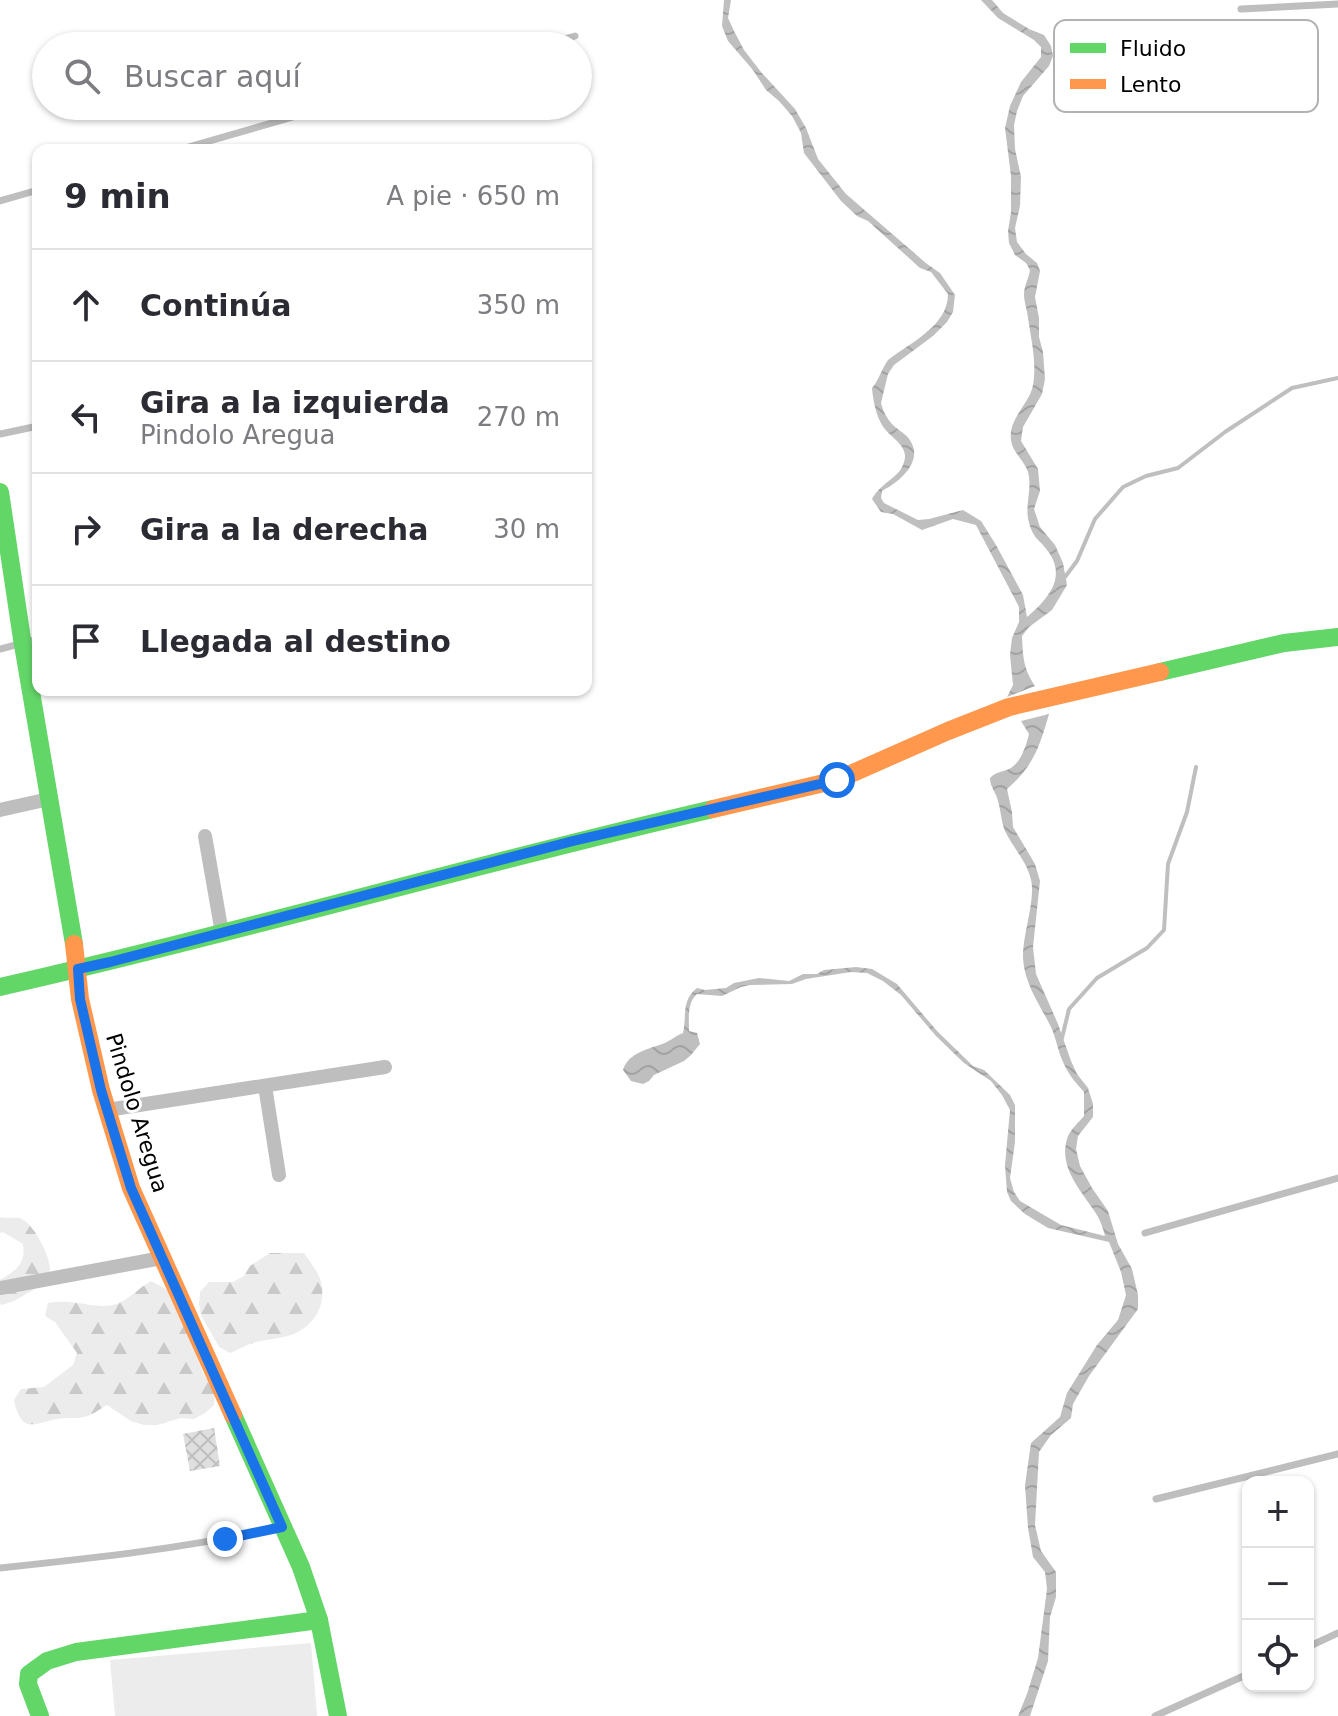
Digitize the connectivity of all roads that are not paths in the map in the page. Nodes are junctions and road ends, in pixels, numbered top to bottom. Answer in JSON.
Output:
{"nodes":[{"id":1,"x":1338,"y":4,"type":"edge"},
{"id":2,"x":1241,"y":9,"type":"dead end"},
{"id":3,"x":282,"y":120,"type":"edge"},
{"id":4,"x":199,"y":144,"type":"edge"},
{"id":5,"x":32,"y":192,"type":"edge"},
{"id":6,"x":0,"y":201,"type":"edge"},
{"id":7,"x":32,"y":427,"type":"edge"},
{"id":8,"x":0,"y":434,"type":"edge"},
{"id":9,"x":0,"y":492,"type":"edge"},
{"id":10,"x":1338,"y":637,"type":"edge"},
{"id":11,"x":30,"y":641,"type":"edge"},
{"id":12,"x":0,"y":649,"type":"edge"},
{"id":13,"x":37,"y":696,"type":"edge"},
{"id":14,"x":49,"y":799,"type":"junction"},
{"id":15,"x":0,"y":810,"type":"edge"},
{"id":16,"x":205,"y":836,"type":"dead end"},
{"id":17,"x":222,"y":933,"type":"junction"},
{"id":18,"x":78,"y":969,"type":"junction"},
{"id":19,"x":0,"y":987,"type":"edge"},
{"id":20,"x":385,"y":1067,"type":"dead end"},
{"id":21,"x":265,"y":1086,"type":"junction"},
{"id":22,"x":107,"y":1110,"type":"junction"},
{"id":23,"x":279,"y":1175,"type":"dead end"},
{"id":24,"x":1338,"y":1178,"type":"edge"},
{"id":25,"x":1145,"y":1233,"type":"dead end"},
{"id":26,"x":162,"y":1258,"type":"junction"},
{"id":27,"x":0,"y":1288,"type":"edge"},
{"id":28,"x":1338,"y":1454,"type":"edge"},
{"id":29,"x":1156,"y":1499,"type":"dead end"},
{"id":30,"x":282,"y":1527,"type":"junction"},
{"id":31,"x":0,"y":1568,"type":"edge"},
{"id":32,"x":319,"y":1620,"type":"junction"},
{"id":33,"x":1338,"y":1633,"type":"edge"},
{"id":34,"x":1314,"y":1644,"type":"edge"},
{"id":35,"x":1242,"y":1677,"type":"edge"},
{"id":36,"x":40,"y":1716,"type":"edge"},
{"id":37,"x":338,"y":1716,"type":"edge"},
{"id":38,"x":1155,"y":1716,"type":"edge"}],
"edges":[{"from":1,"to":2,"type":"lane"},
{"from":3,"to":4,"type":"lane"},
{"from":5,"to":6,"type":"lane"},
{"from":7,"to":8,"type":"lane"},
{"from":9,"to":11,"type":"street","name":"Pindolo Aregua"},
{"from":10,"to":17,"type":"street"},
{"from":11,"to":12,"type":"lane"},
{"from":13,"to":14,"type":"street","name":"Pindolo Aregua"},
{"from":14,"to":15,"type":"street"},
{"from":14,"to":18,"type":"street","name":"Pindolo Aregua"},
{"from":16,"to":17,"type":"street"},
{"from":17,"to":18,"type":"street"},
{"from":18,"to":19,"type":"street"},
{"from":18,"to":22,"type":"street","name":"Pindolo Aregua"},
{"from":20,"to":21,"type":"street"},
{"from":21,"to":22,"type":"street"},
{"from":21,"to":23,"type":"street"},
{"from":22,"to":26,"type":"street","name":"Pindolo Aregua"},
{"from":24,"to":25,"type":"lane"},
{"from":26,"to":27,"type":"street"},
{"from":26,"to":30,"type":"street","name":"Pindolo Aregua"},
{"from":28,"to":29,"type":"lane"},
{"from":30,"to":31,"type":"lane"},
{"from":30,"to":32,"type":"street","name":"Pindolo Aregua"},
{"from":32,"to":36,"type":"street"},
{"from":32,"to":37,"type":"street","name":"Pindolo Aregua"},
{"from":33,"to":34,"type":"lane"},
{"from":35,"to":38,"type":"lane"}]}
